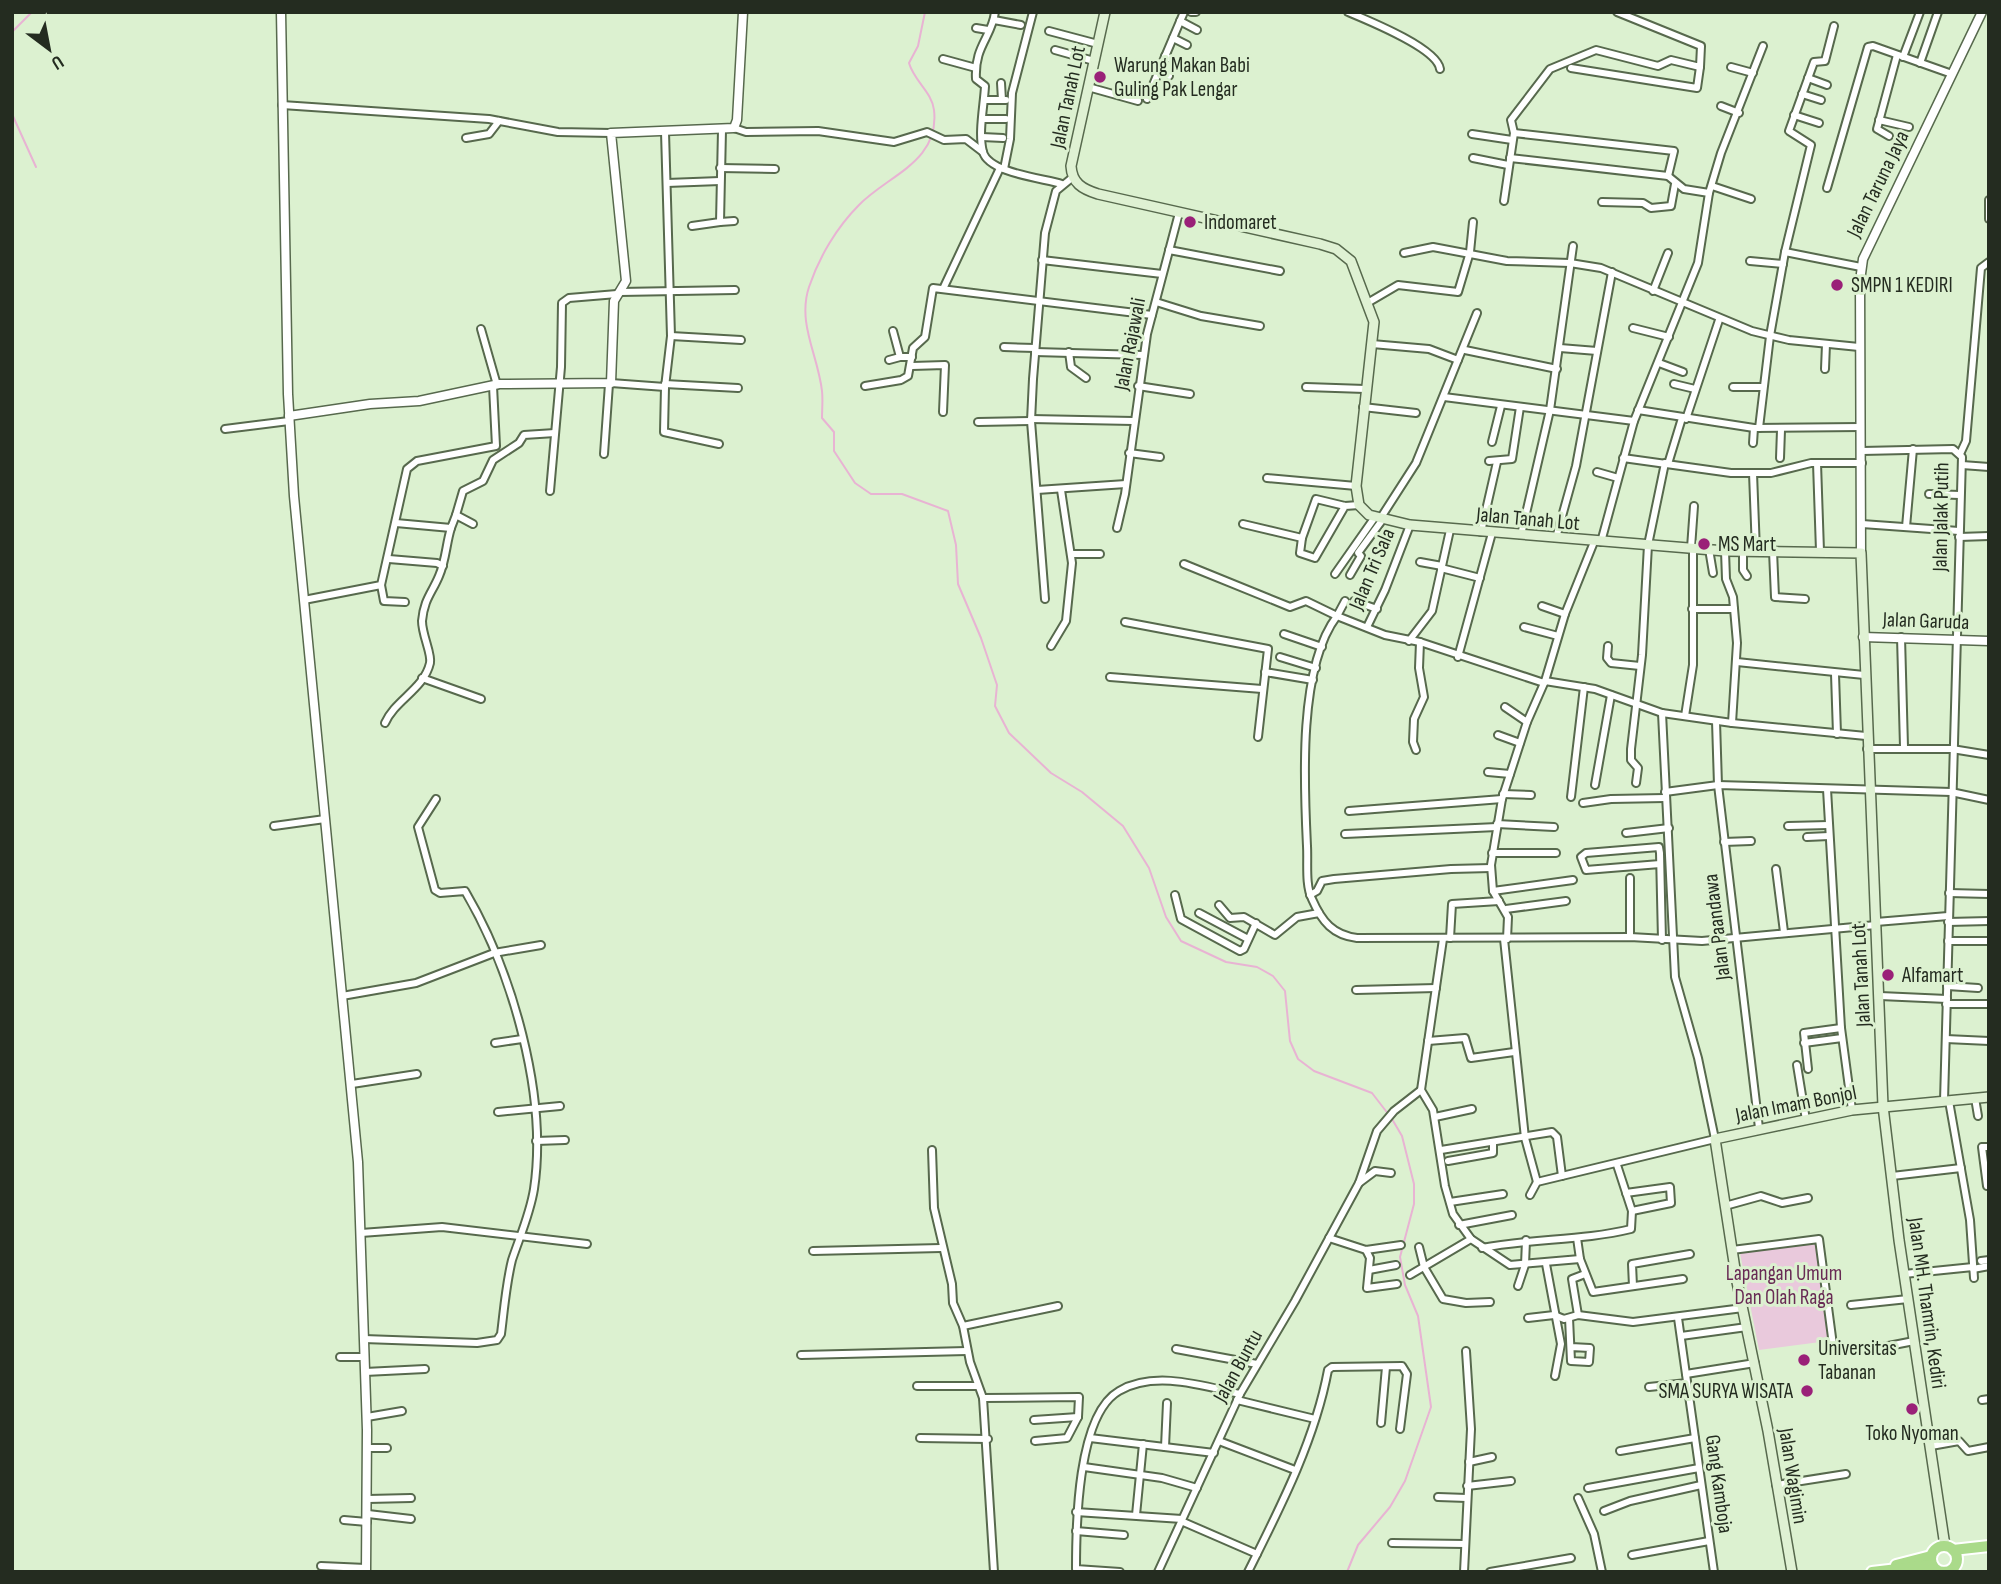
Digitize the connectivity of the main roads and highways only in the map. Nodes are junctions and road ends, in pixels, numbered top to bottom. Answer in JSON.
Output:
{"nodes":[{"id":1,"x":1105,"y":12,"type":"edge"},
{"id":2,"x":1989,"y":1097,"type":"edge"},
{"id":3,"x":1883,"y":1106,"type":"junction"},
{"id":4,"x":1715,"y":1139,"type":"joint"},
{"id":5,"x":1989,"y":1546,"type":"edge"},
{"id":6,"x":1989,"y":1552,"type":"edge"},
{"id":7,"x":1931,"y":1560,"type":"junction"},
{"id":8,"x":1950,"y":1562,"type":"edge"},
{"id":9,"x":1875,"y":1571,"type":"edge"},
{"id":10,"x":1791,"y":1572,"type":"edge"}],
"edges":[{"from":1,"to":3,"type":"main road","name":"Jalan Tanah Lot"},
{"from":2,"to":3,"type":"main road","name":"Jalan Imam Bonjol"},
{"from":3,"to":4,"type":"main road","name":"Jalan Imam Bonjol"},
{"from":3,"to":8,"type":"main road","name":"Jalan MH. Thamrin, Kediri"},
{"from":4,"to":10,"type":"main road","name":"Jalan Wagimin"},
{"from":5,"to":8,"type":"highway"},
{"from":6,"to":8,"type":"highway"},
{"from":7,"to":8,"type":"highway"},
{"from":7,"to":8,"type":"highway"},
{"from":7,"to":9,"type":"highway"}]}
